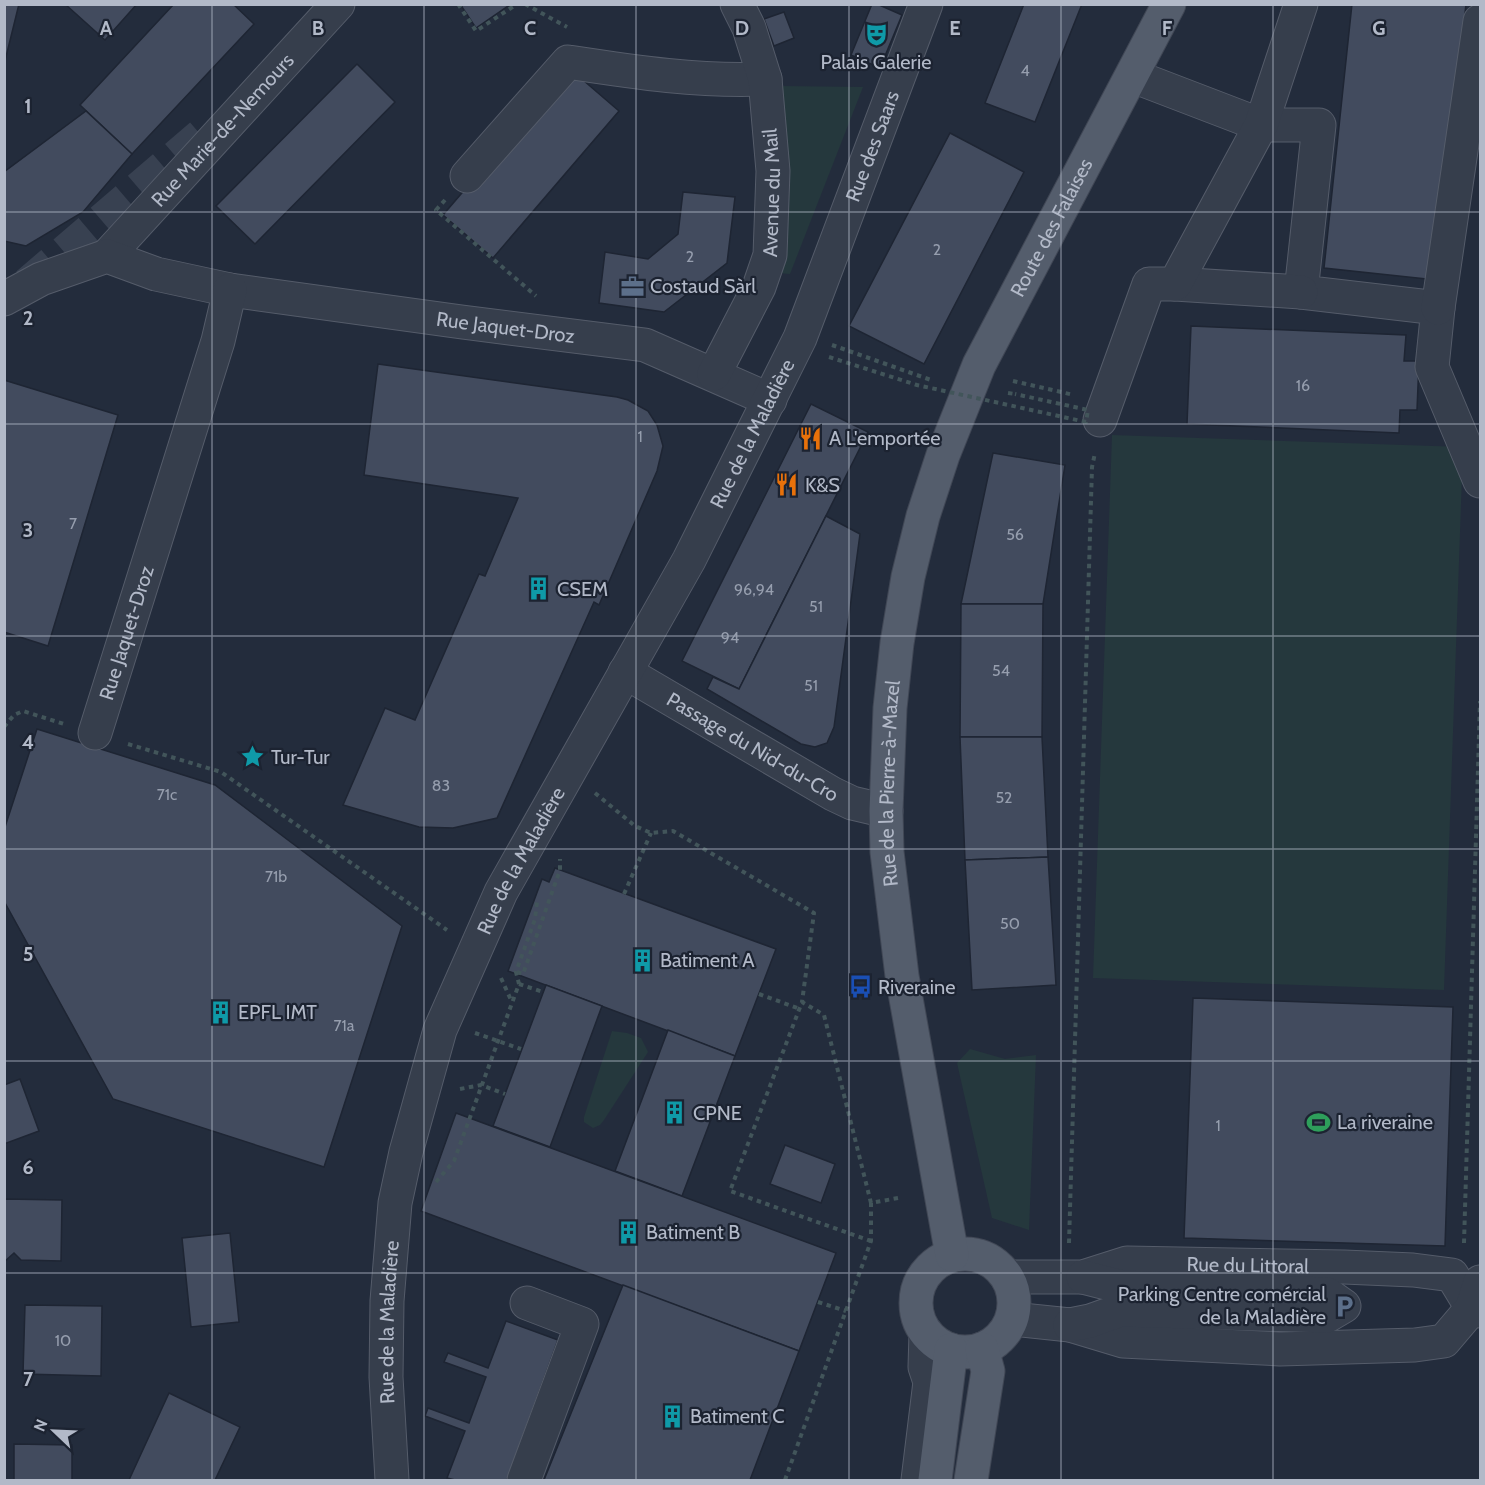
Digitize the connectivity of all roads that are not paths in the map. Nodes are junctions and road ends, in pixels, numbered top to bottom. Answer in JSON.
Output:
{"nodes":[{"id":1,"x":338,"y":4,"type":"edge"},
{"id":2,"x":737,"y":4,"type":"edge"},
{"id":3,"x":926,"y":4,"type":"edge"},
{"id":4,"x":1169,"y":4,"type":"edge"},
{"id":5,"x":1301,"y":4,"type":"edge"},
{"id":6,"x":1480,"y":21,"type":"edge"},
{"id":7,"x":1133,"y":76,"type":"junction"},
{"id":8,"x":765,"y":79,"type":"junction"},
{"id":9,"x":1261,"y":125,"type":"junction"},
{"id":10,"x":467,"y":176,"type":"road end"},
{"id":11,"x":107,"y":256,"type":"junction"},
{"id":12,"x":1174,"y":284,"type":"junction"},
{"id":13,"x":230,"y":290,"type":"junction"},
{"id":14,"x":819,"y":291,"type":"joint"},
{"id":15,"x":1301,"y":292,"type":"junction"},
{"id":16,"x":4,"y":299,"type":"edge"},
{"id":17,"x":1438,"y":309,"type":"junction"},
{"id":18,"x":714,"y":374,"type":"junction"},
{"id":19,"x":770,"y":400,"type":"junction"},
{"id":20,"x":1103,"y":411,"type":"road end"},
{"id":21,"x":943,"y":455,"type":"joint"},
{"id":22,"x":1480,"y":481,"type":"edge"},
{"id":23,"x":625,"y":672,"type":"junction"},
{"id":24,"x":95,"y":733,"type":"road end"},
{"id":25,"x":886,"y":811,"type":"junction"},
{"id":26,"x":952,"y":1255,"type":"junction"},
{"id":27,"x":1007,"y":1277,"type":"junction"},
{"id":28,"x":1083,"y":1277,"type":"junction"},
{"id":29,"x":1478,"y":1301,"type":"edge"},
{"id":30,"x":527,"y":1303,"type":"dead end"},
{"id":31,"x":1012,"y":1319,"type":"junction"},
{"id":32,"x":1070,"y":1325,"type":"junction"},
{"id":33,"x":953,"y":1344,"type":"junction"},
{"id":34,"x":923,"y":1442,"type":"junction"},
{"id":35,"x":392,"y":1480,"type":"edge"},
{"id":36,"x":524,"y":1480,"type":"edge"},
{"id":37,"x":918,"y":1480,"type":"edge"},
{"id":38,"x":926,"y":1480,"type":"edge"},
{"id":39,"x":935,"y":1480,"type":"edge"},
{"id":40,"x":971,"y":1480,"type":"edge"}],
"edges":[{"from":1,"to":11,"type":"street","name":"Rue Marie-de-Nemours"},
{"from":2,"to":8,"type":"street","name":"Avenue du Mail"},
{"from":3,"to":14,"type":"street","name":"Rue des Saars"},
{"from":4,"to":7,"type":"main road","name":"Route des Falaises"},
{"from":5,"to":9,"type":"street"},
{"from":6,"to":17,"type":"street"},
{"from":7,"to":9,"type":"street"},
{"from":7,"to":21,"type":"main road","name":"Route des Falaises"},
{"from":8,"to":10,"type":"street"},
{"from":8,"to":18,"type":"street","name":"Avenue du Mail"},
{"from":9,"to":12,"type":"street"},
{"from":9,"to":15,"type":"street"},
{"from":11,"to":13,"type":"street","name":"Rue Jaquet-Droz"},
{"from":11,"to":16,"type":"street"},
{"from":12,"to":15,"type":"street"},
{"from":12,"to":20,"type":"street"},
{"from":13,"to":18,"type":"street","name":"Rue Jaquet-Droz"},
{"from":13,"to":24,"type":"street","name":"Rue Jaquet-Droz"},
{"from":14,"to":19,"type":"street","name":"Rue de la Maladière"},
{"from":15,"to":17,"type":"street"},
{"from":17,"to":22,"type":"street"},
{"from":18,"to":19,"type":"street","name":"Rue Jaquet-Droz"},
{"from":19,"to":23,"type":"street","name":"Rue de la Maladière"},
{"from":21,"to":25,"type":"main road","name":"Rue de la Pierre-à-Mazel"},
{"from":23,"to":25,"type":"street","name":"Passage du Nid-du-Cro"},
{"from":23,"to":35,"type":"street","name":"Rue de la Maladière"},
{"from":25,"to":26,"type":"main road","name":"Rue de la Pierre-à-Mazel"},
{"from":26,"to":27,"type":"main road"},
{"from":26,"to":33,"type":"main road"},
{"from":27,"to":28,"type":"street","name":"Rue du Littoral"},
{"from":27,"to":31,"type":"main road"},
{"from":28,"to":29,"type":"street","name":"Rue du Littoral"},
{"from":28,"to":32,"type":"street"},
{"from":29,"to":32,"type":"street","name":"Rue du Littoral"},
{"from":30,"to":36,"type":"street"},
{"from":31,"to":32,"type":"street","name":"Rue du Littoral"},
{"from":31,"to":33,"type":"main road"},
{"from":33,"to":34,"type":"street"},
{"from":33,"to":39,"type":"main road"},
{"from":33,"to":40,"type":"main road"},
{"from":34,"to":37,"type":"street"},
{"from":34,"to":38,"type":"street"}]}
